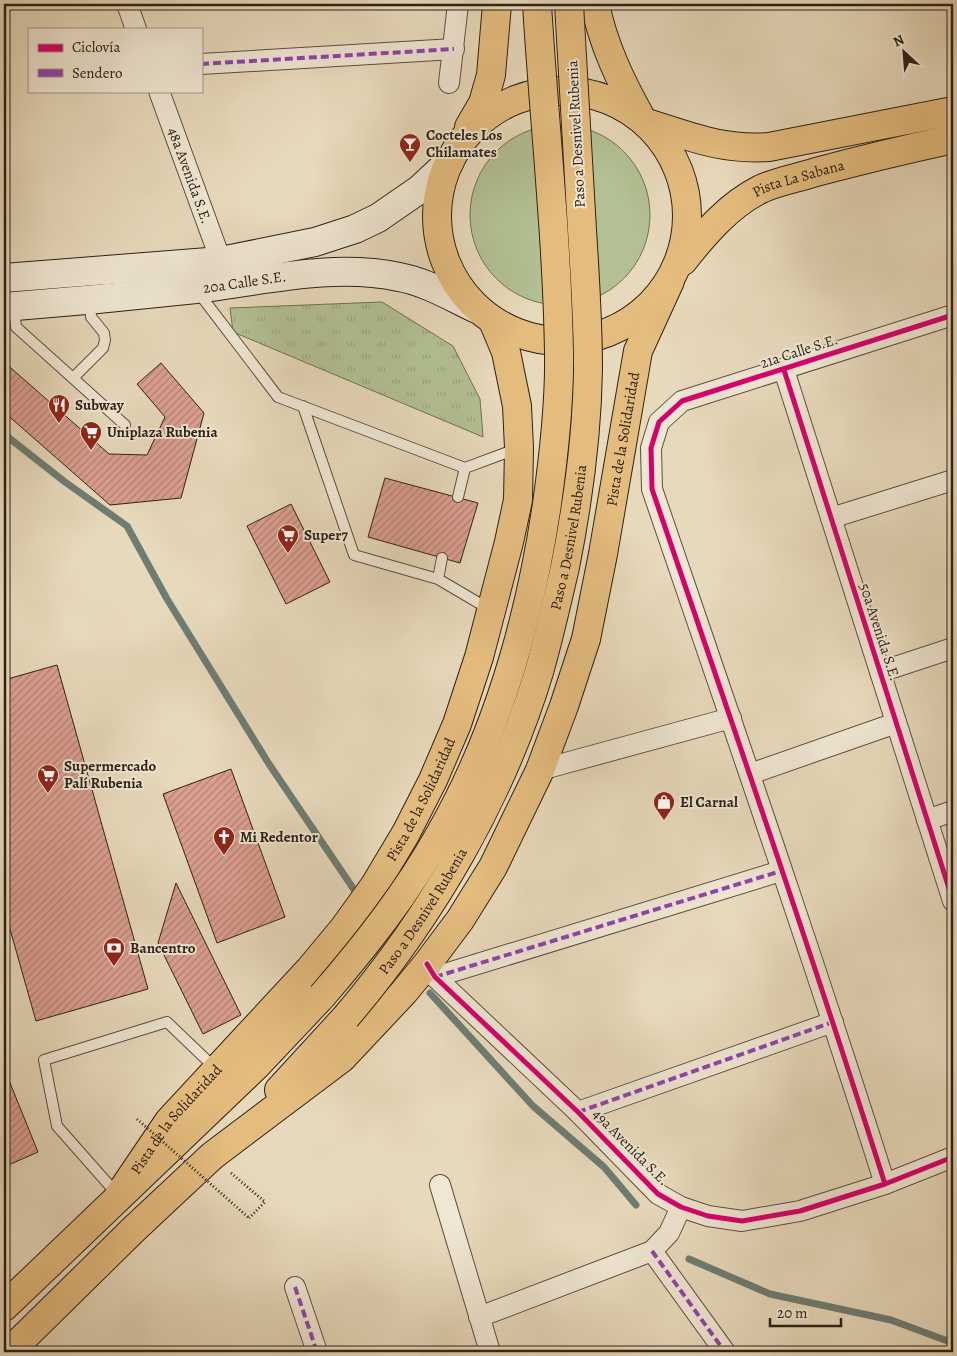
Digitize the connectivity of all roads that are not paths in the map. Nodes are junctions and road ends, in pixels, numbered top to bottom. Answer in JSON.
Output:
{"nodes":[{"id":1,"x":127,"y":4,"type":"edge"},
{"id":2,"x":458,"y":4,"type":"edge"},
{"id":3,"x":497,"y":4,"type":"edge"},
{"id":4,"x":537,"y":4,"type":"edge"},
{"id":5,"x":569,"y":4,"type":"edge"},
{"id":6,"x":594,"y":4,"type":"edge"},
{"id":7,"x":136,"y":28,"type":"edge"},
{"id":8,"x":454,"y":49,"type":"junction"},
{"id":9,"x":202,"y":64,"type":"edge"},
{"id":10,"x":449,"y":84,"type":"dead end"},
{"id":11,"x":159,"y":92,"type":"edge"},
{"id":12,"x":953,"y":111,"type":"edge"},
{"id":13,"x":644,"y":120,"type":"junction"},
{"id":14,"x":953,"y":139,"type":"edge"},
{"id":15,"x":451,"y":158,"type":"junction"},
{"id":16,"x":220,"y":261,"type":"junction"},
{"id":17,"x":672,"y":276,"type":"junction"},
{"id":18,"x":4,"y":278,"type":"edge"},
{"id":19,"x":196,"y":289,"type":"junction"},
{"id":20,"x":90,"y":299,"type":"junction"},
{"id":21,"x":9,"y":306,"type":"edge"},
{"id":22,"x":953,"y":315,"type":"edge"},
{"id":23,"x":486,"y":316,"type":"junction"},
{"id":24,"x":784,"y":370,"type":"junction"},
{"id":25,"x":73,"y":378,"type":"junction"},
{"id":26,"x":303,"y":406,"type":"junction"},
{"id":27,"x":125,"y":425,"type":"dead end"},
{"id":28,"x":519,"y":448,"type":"junction"},
{"id":29,"x":465,"y":468,"type":"junction"},
{"id":30,"x":953,"y":480,"type":"edge"},
{"id":31,"x":458,"y":497,"type":"dead end"},
{"id":32,"x":831,"y":518,"type":"junction"},
{"id":33,"x":442,"y":558,"type":"dead end"},
{"id":34,"x":438,"y":578,"type":"junction"},
{"id":35,"x":492,"y":610,"type":"junction"},
{"id":36,"x":953,"y":648,"type":"edge"},
{"id":37,"x":880,"y":672,"type":"junction"},
{"id":38,"x":731,"y":718,"type":"junction"},
{"id":39,"x":896,"y":723,"type":"junction"},
{"id":40,"x":540,"y":770,"type":"junction"},
{"id":41,"x":750,"y":774,"type":"junction"},
{"id":42,"x":953,"y":811,"type":"edge"},
{"id":43,"x":927,"y":820,"type":"junction"},
{"id":44,"x":781,"y":871,"type":"junction"},
{"id":45,"x":953,"y":901,"type":"edge"},
{"id":46,"x":431,"y":971,"type":"junction"},
{"id":47,"x":322,"y":996,"type":"joint"},
{"id":48,"x":346,"y":1017,"type":"joint"},
{"id":49,"x":834,"y":1022,"type":"junction"},
{"id":50,"x":218,"y":1070,"type":"junction"},
{"id":51,"x":578,"y":1112,"type":"junction"},
{"id":52,"x":236,"y":1137,"type":"junction"},
{"id":53,"x":953,"y":1157,"type":"edge"},
{"id":54,"x":885,"y":1184,"type":"junction"},
{"id":55,"x":440,"y":1185,"type":"dead end"},
{"id":56,"x":119,"y":1195,"type":"junction"},
{"id":57,"x":682,"y":1207,"type":"junction"},
{"id":58,"x":652,"y":1252,"type":"junction"},
{"id":59,"x":295,"y":1287,"type":"dead end"},
{"id":60,"x":4,"y":1307,"type":"edge"},
{"id":61,"x":479,"y":1316,"type":"junction"},
{"id":62,"x":14,"y":1351,"type":"edge"},
{"id":63,"x":317,"y":1352,"type":"edge"},
{"id":64,"x":490,"y":1352,"type":"edge"},
{"id":65,"x":725,"y":1352,"type":"edge"}],
"edges":[{"from":1,"to":7,"type":"street"},
{"from":2,"to":8,"type":"street"},
{"from":3,"to":15,"type":"main road"},
{"from":4,"to":47,"type":"main road","name":"Paso a Desnivel Rubenia","bridge":true},
{"from":5,"to":48,"type":"main road","name":"Paso a Desnivel Rubenia","bridge":true},
{"from":6,"to":13,"type":"main road"},
{"from":8,"to":9,"type":"street"},
{"from":8,"to":10,"type":"street"},
{"from":11,"to":16,"type":"street","name":"48a Avenida S.E."},
{"from":12,"to":13,"type":"main road","name":"Pista La Sabana"},
{"from":13,"to":15,"type":"main road"},
{"from":13,"to":17,"type":"main road"},
{"from":14,"to":17,"type":"main road","name":"Pista La Sabana"},
{"from":15,"to":16,"type":"street","name":"20a Calle S.E."},
{"from":15,"to":23,"type":"main road"},
{"from":16,"to":18,"type":"street","name":"20a Calle S.E."},
{"from":17,"to":23,"type":"main road"},
{"from":17,"to":40,"type":"main road","name":"Pista de la Solidaridad"},
{"from":19,"to":20,"type":"street","name":"20a Calle S.E."},
{"from":19,"to":23,"type":"street","name":"20a Calle S.E."},
{"from":19,"to":26,"type":"lane"},
{"from":20,"to":21,"type":"street","name":"20a Calle S.E."},
{"from":20,"to":25,"type":"lane"},
{"from":21,"to":25,"type":"lane"},
{"from":22,"to":24,"type":"street","name":"21a Calle S.E."},
{"from":23,"to":28,"type":"main road","name":"Pista de la Solidaridad"},
{"from":24,"to":32,"type":"street","name":"50a Avenida S.E."},
{"from":24,"to":38,"type":"street","name":"21a Calle S.E."},
{"from":25,"to":27,"type":"lane"},
{"from":26,"to":29,"type":"lane"},
{"from":26,"to":34,"type":"lane"},
{"from":28,"to":29,"type":"lane"},
{"from":28,"to":35,"type":"main road","name":"Pista de la Solidaridad"},
{"from":29,"to":31,"type":"lane"},
{"from":30,"to":32,"type":"street"},
{"from":32,"to":37,"type":"street","name":"50a Avenida S.E."},
{"from":33,"to":34,"type":"lane"},
{"from":34,"to":35,"type":"lane"},
{"from":35,"to":50,"type":"main road","name":"Pista de la Solidaridad"},
{"from":36,"to":37,"type":"street"},
{"from":37,"to":39,"type":"street","name":"50a Avenida S.E."},
{"from":38,"to":40,"type":"street"},
{"from":38,"to":41,"type":"street"},
{"from":39,"to":41,"type":"street"},
{"from":39,"to":43,"type":"street","name":"50a Avenida S.E."},
{"from":40,"to":46,"type":"main road","name":"Pista de la Solidaridad"},
{"from":41,"to":44,"type":"street"},
{"from":42,"to":43,"type":"street"},
{"from":43,"to":45,"type":"street","name":"50a Avenida S.E."},
{"from":44,"to":46,"type":"street"},
{"from":44,"to":49,"type":"street"},
{"from":46,"to":51,"type":"street","name":"49a Avenida S.E."},
{"from":46,"to":52,"type":"main road","name":"Pista de la Solidaridad"},
{"from":47,"to":56,"type":"main road","name":"Pista de la Solidaridad"},
{"from":48,"to":52,"type":"main road","name":"Pista de la Solidaridad"},
{"from":49,"to":51,"type":"street"},
{"from":49,"to":54,"type":"street"},
{"from":50,"to":56,"type":"main road","name":"Pista de la Solidaridad"},
{"from":50,"to":56,"type":"lane"},
{"from":51,"to":57,"type":"street","name":"49a Avenida S.E."},
{"from":52,"to":62,"type":"main road","name":"Pista de la Solidaridad"},
{"from":53,"to":54,"type":"street","name":"49a Avenida S.E."},
{"from":54,"to":57,"type":"street","name":"49a Avenida S.E."},
{"from":55,"to":61,"type":"street"},
{"from":56,"to":60,"type":"main road","name":"Pista de la Solidaridad"},
{"from":57,"to":58,"type":"street"},
{"from":58,"to":61,"type":"street"},
{"from":58,"to":65,"type":"street"},
{"from":59,"to":63,"type":"street"},
{"from":61,"to":64,"type":"street"}]}
